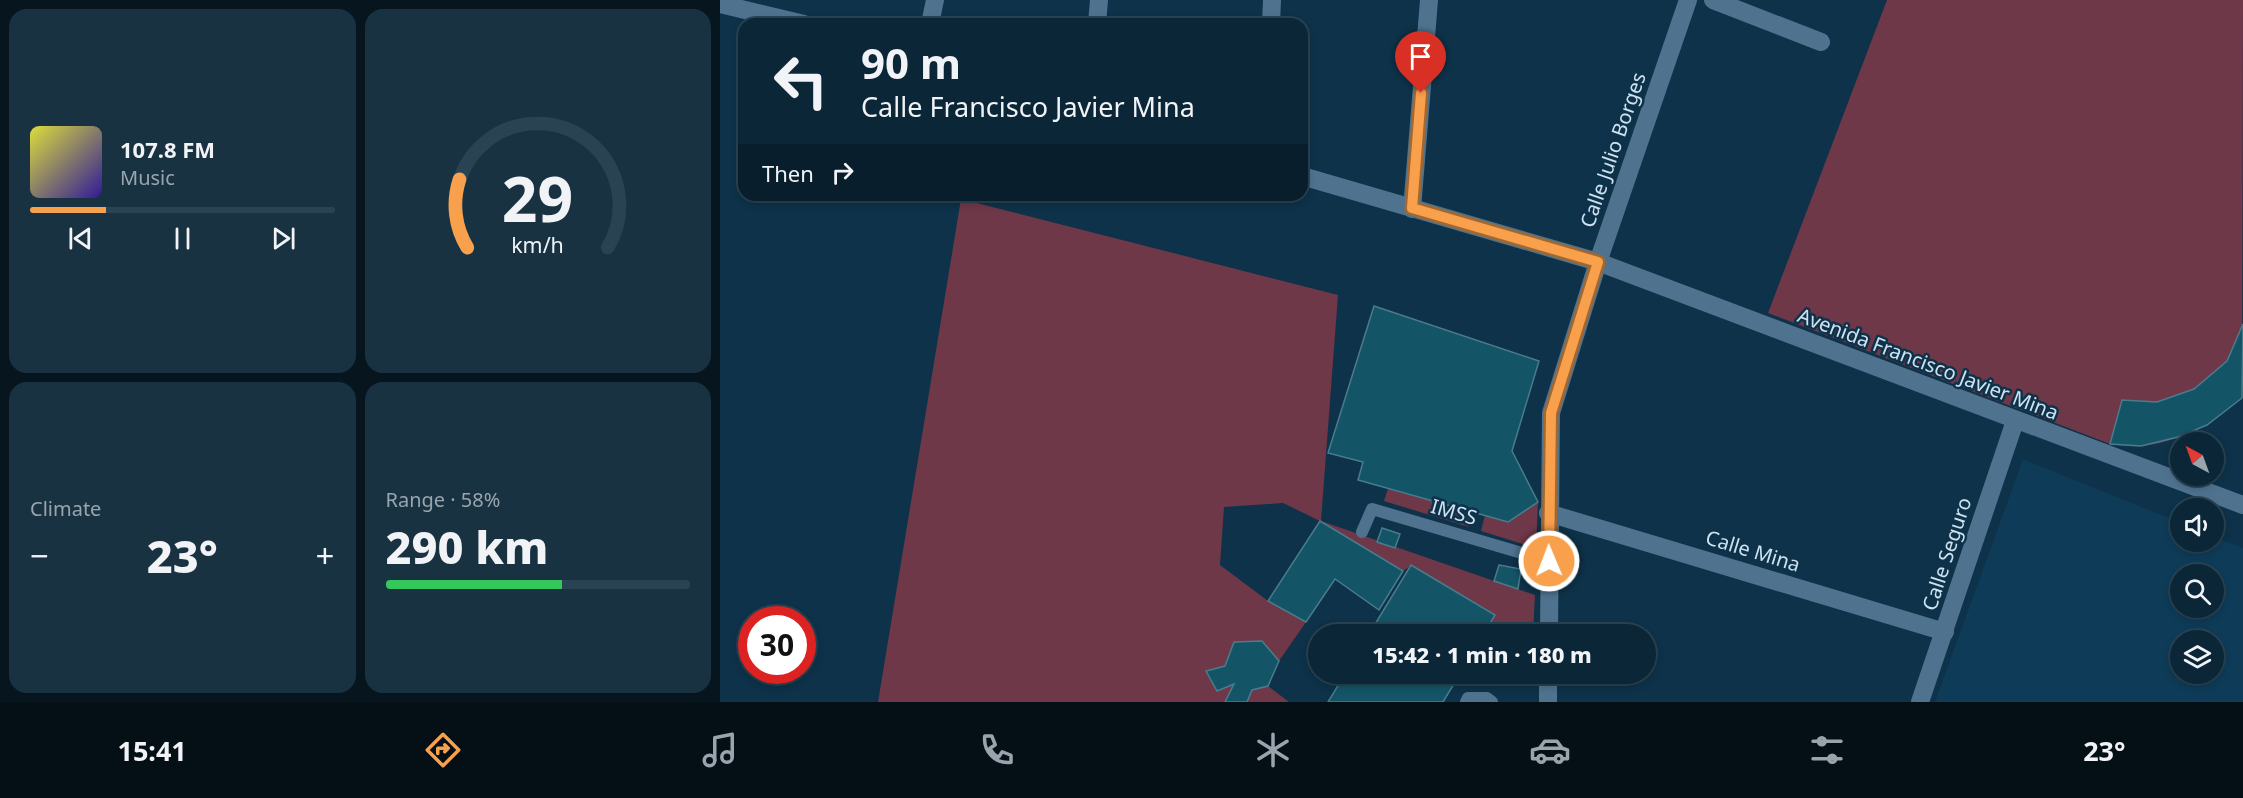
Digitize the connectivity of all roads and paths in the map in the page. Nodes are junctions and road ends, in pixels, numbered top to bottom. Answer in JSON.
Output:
{"nodes":[{"id":1,"x":935,"y":0,"type":"edge"},
{"id":2,"x":1099,"y":0,"type":"edge"},
{"id":3,"x":1272,"y":0,"type":"edge"},
{"id":4,"x":1429,"y":0,"type":"edge"},
{"id":5,"x":1688,"y":0,"type":"edge"},
{"id":6,"x":1713,"y":0,"type":"edge"},
{"id":7,"x":720,"y":4,"type":"edge"},
{"id":8,"x":779,"y":18,"type":"edge"},
{"id":9,"x":931,"y":18,"type":"edge"},
{"id":10,"x":1098,"y":18,"type":"edge"},
{"id":11,"x":1271,"y":18,"type":"edge"},
{"id":12,"x":1821,"y":42,"type":"dead end"},
{"id":13,"x":1308,"y":178,"type":"edge"},
{"id":14,"x":1412,"y":208,"type":"junction"},
{"id":15,"x":1598,"y":262,"type":"junction"},
{"id":16,"x":2015,"y":421,"type":"junction"},
{"id":17,"x":2243,"y":505,"type":"edge"},
{"id":18,"x":1548,"y":513,"type":"junction"},
{"id":19,"x":1362,"y":532,"type":"dead end"},
{"id":20,"x":1549,"y":561,"type":"junction"},
{"id":21,"x":1549,"y":624,"type":"edge"},
{"id":22,"x":1945,"y":632,"type":"junction"},
{"id":23,"x":1548,"y":684,"type":"edge"},
{"id":24,"x":1466,"y":702,"type":"edge"},
{"id":25,"x":1492,"y":702,"type":"edge"},
{"id":26,"x":1548,"y":702,"type":"edge"},
{"id":27,"x":1920,"y":702,"type":"edge"}],
"edges":[{"from":1,"to":9,"type":"street"},
{"from":2,"to":10,"type":"street"},
{"from":3,"to":11,"type":"street"},
{"from":4,"to":14,"type":"street"},
{"from":5,"to":15,"type":"street","name":"Calle Julio Borges"},
{"from":6,"to":12,"type":"street"},
{"from":7,"to":8,"type":"street"},
{"from":13,"to":14,"type":"street","name":"Avenida Francisco Javier Mina"},
{"from":14,"to":15,"type":"street","name":"Avenida Francisco Javier Mina"},
{"from":15,"to":16,"type":"street","name":"Avenida Francisco Javier Mina"},
{"from":15,"to":18,"type":"street","name":"Calle Julio Borges"},
{"from":16,"to":17,"type":"street","name":"Avenida Francisco Javier Mina"},
{"from":16,"to":22,"type":"street","name":"Calle Seguro"},
{"from":18,"to":20,"type":"street","name":"Calle Julio Borges"},
{"from":18,"to":22,"type":"street","name":"Calle Mina"},
{"from":19,"to":20,"type":"lane","name":"IMSS"},
{"from":20,"to":21,"type":"street","name":"Calle Julio Borges"},
{"from":22,"to":27,"type":"street","name":"Calle Seguro"},
{"from":23,"to":26,"type":"street"},
{"from":24,"to":25,"type":"lane"}]}
